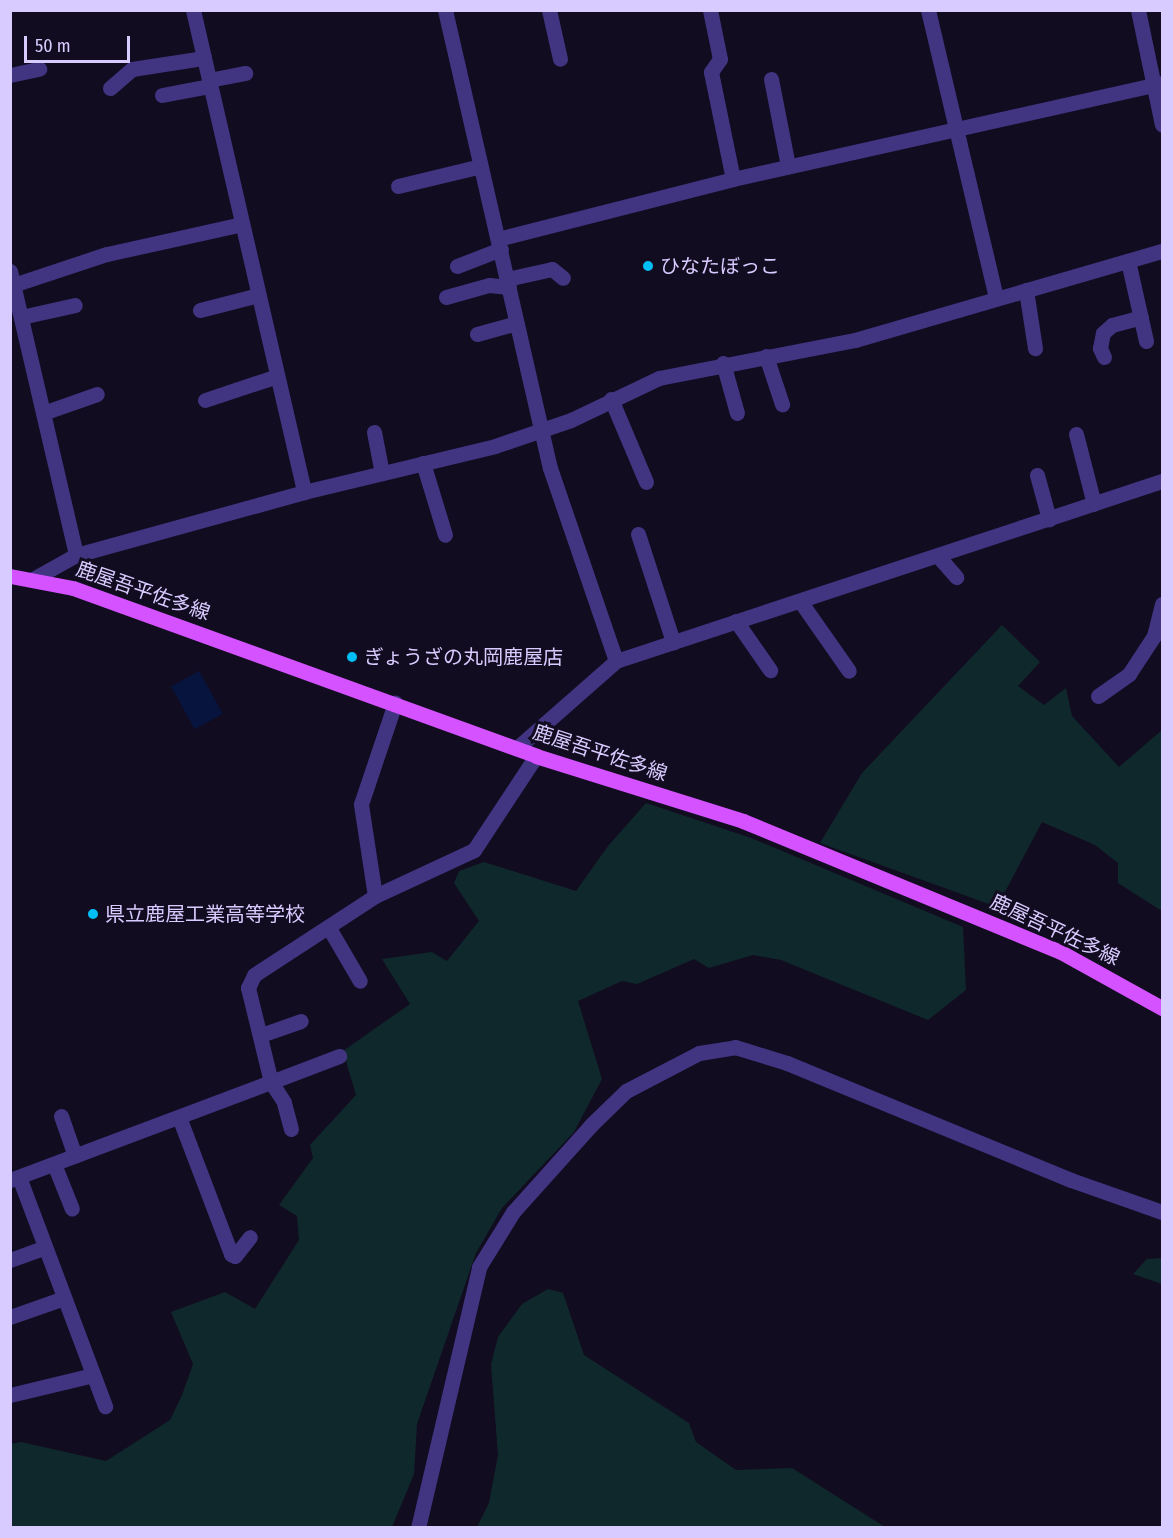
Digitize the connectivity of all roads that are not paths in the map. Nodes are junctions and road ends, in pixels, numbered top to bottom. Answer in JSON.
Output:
{"nodes":[{"id":1,"x":193,"y":10,"type":"edge"},
{"id":2,"x":445,"y":10,"type":"edge"},
{"id":3,"x":549,"y":10,"type":"edge"},
{"id":4,"x":710,"y":10,"type":"edge"},
{"id":5,"x":928,"y":10,"type":"edge"},
{"id":6,"x":1138,"y":10,"type":"edge"},
{"id":7,"x":204,"y":58,"type":"junction"},
{"id":8,"x":560,"y":59,"type":"dead end"},
{"id":9,"x":10,"y":65,"type":"edge"},
{"id":10,"x":245,"y":73,"type":"dead end"},
{"id":11,"x":10,"y":75,"type":"edge"},
{"id":12,"x":771,"y":79,"type":"dead end"},
{"id":13,"x":210,"y":83,"type":"junction"},
{"id":14,"x":1158,"y":84,"type":"edge"},
{"id":15,"x":110,"y":88,"type":"dead end"},
{"id":16,"x":162,"y":95,"type":"dead end"},
{"id":17,"x":1162,"y":125,"type":"edge"},
{"id":18,"x":957,"y":126,"type":"junction"},
{"id":19,"x":481,"y":166,"type":"junction"},
{"id":20,"x":788,"y":166,"type":"junction"},
{"id":21,"x":733,"y":179,"type":"junction"},
{"id":22,"x":398,"y":186,"type":"dead end"},
{"id":23,"x":242,"y":224,"type":"junction"},
{"id":24,"x":499,"y":244,"type":"junction"},
{"id":25,"x":1162,"y":251,"type":"edge"},
{"id":26,"x":1128,"y":261,"type":"junction"},
{"id":27,"x":458,"y":266,"type":"dead end"},
{"id":28,"x":563,"y":278,"type":"dead end"},
{"id":29,"x":11,"y":281,"type":"edge"},
{"id":30,"x":508,"y":283,"type":"junction"},
{"id":31,"x":1026,"y":290,"type":"junction"},
{"id":32,"x":258,"y":295,"type":"junction"},
{"id":33,"x":446,"y":297,"type":"dead end"},
{"id":34,"x":996,"y":298,"type":"junction"},
{"id":35,"x":75,"y":305,"type":"dead end"},
{"id":36,"x":200,"y":310,"type":"dead end"},
{"id":37,"x":21,"y":317,"type":"junction"},
{"id":38,"x":1141,"y":317,"type":"junction"},
{"id":39,"x":517,"y":322,"type":"junction"},
{"id":40,"x":477,"y":334,"type":"dead end"},
{"id":41,"x":1146,"y":341,"type":"dead end"},
{"id":42,"x":1035,"y":348,"type":"dead end"},
{"id":43,"x":766,"y":356,"type":"junction"},
{"id":44,"x":1104,"y":357,"type":"dead end"},
{"id":45,"x":723,"y":363,"type":"junction"},
{"id":46,"x":277,"y":376,"type":"junction"},
{"id":47,"x":97,"y":394,"type":"dead end"},
{"id":48,"x":611,"y":399,"type":"junction"},
{"id":49,"x":205,"y":400,"type":"dead end"},
{"id":50,"x":782,"y":404,"type":"dead end"},
{"id":51,"x":44,"y":413,"type":"junction"},
{"id":52,"x":737,"y":413,"type":"dead end"},
{"id":53,"x":541,"y":430,"type":"junction"},
{"id":54,"x":374,"y":432,"type":"dead end"},
{"id":55,"x":1076,"y":434,"type":"dead end"},
{"id":56,"x":423,"y":463,"type":"junction"},
{"id":57,"x":382,"y":473,"type":"junction"},
{"id":58,"x":1037,"y":475,"type":"dead end"},
{"id":59,"x":1162,"y":481,"type":"edge"},
{"id":60,"x":646,"y":482,"type":"dead end"},
{"id":61,"x":304,"y":492,"type":"junction"},
{"id":62,"x":1094,"y":504,"type":"junction"},
{"id":63,"x":1049,"y":519,"type":"junction"},
{"id":64,"x":638,"y":534,"type":"dead end"},
{"id":65,"x":445,"y":535,"type":"dead end"},
{"id":66,"x":76,"y":555,"type":"junction"},
{"id":67,"x":938,"y":556,"type":"junction"},
{"id":68,"x":10,"y":576,"type":"edge"},
{"id":69,"x":956,"y":577,"type":"dead end"},
{"id":70,"x":33,"y":579,"type":"junction"},
{"id":71,"x":800,"y":601,"type":"junction"},
{"id":72,"x":1162,"y":604,"type":"edge"},
{"id":73,"x":736,"y":621,"type":"junction"},
{"id":74,"x":673,"y":642,"type":"junction"},
{"id":75,"x":616,"y":661,"type":"junction"},
{"id":76,"x":770,"y":670,"type":"dead end"},
{"id":77,"x":849,"y":671,"type":"dead end"},
{"id":78,"x":1098,"y":696,"type":"dead end"},
{"id":79,"x":395,"y":703,"type":"junction"},
{"id":80,"x":517,"y":748,"type":"junction"},
{"id":81,"x":536,"y":756,"type":"junction"},
{"id":82,"x":375,"y":897,"type":"junction"},
{"id":83,"x":329,"y":928,"type":"junction"},
{"id":84,"x":360,"y":981,"type":"dead end"},
{"id":85,"x":1162,"y":1008,"type":"edge"},
{"id":86,"x":301,"y":1022,"type":"dead end"},
{"id":87,"x":261,"y":1035,"type":"junction"},
{"id":88,"x":339,"y":1056,"type":"dead end"},
{"id":89,"x":271,"y":1082,"type":"junction"},
{"id":90,"x":61,"y":1116,"type":"dead end"},
{"id":91,"x":180,"y":1117,"type":"junction"},
{"id":92,"x":291,"y":1129,"type":"dead end"},
{"id":93,"x":75,"y":1156,"type":"junction"},
{"id":94,"x":54,"y":1164,"type":"junction"},
{"id":95,"x":15,"y":1179,"type":"edge"},
{"id":96,"x":72,"y":1209,"type":"dead end"},
{"id":97,"x":1162,"y":1212,"type":"edge"},
{"id":98,"x":250,"y":1237,"type":"dead end"},
{"id":99,"x":45,"y":1246,"type":"junction"},
{"id":100,"x":10,"y":1260,"type":"edge"},
{"id":101,"x":64,"y":1298,"type":"junction"},
{"id":102,"x":10,"y":1317,"type":"edge"},
{"id":103,"x":93,"y":1375,"type":"junction"},
{"id":104,"x":10,"y":1395,"type":"edge"},
{"id":105,"x":105,"y":1406,"type":"dead end"},
{"id":106,"x":418,"y":1527,"type":"edge"}],
"edges":[{"from":1,"to":7,"type":"street"},
{"from":2,"to":19,"type":"street"},
{"from":3,"to":8,"type":"street"},
{"from":4,"to":21,"type":"street"},
{"from":5,"to":18,"type":"street"},
{"from":6,"to":14,"type":"street"},
{"from":7,"to":13,"type":"street"},
{"from":7,"to":15,"type":"street"},
{"from":9,"to":11,"type":"street"},
{"from":10,"to":13,"type":"street"},
{"from":12,"to":20,"type":"street"},
{"from":13,"to":16,"type":"street"},
{"from":13,"to":23,"type":"street"},
{"from":14,"to":17,"type":"street"},
{"from":14,"to":18,"type":"street"},
{"from":18,"to":20,"type":"street"},
{"from":18,"to":34,"type":"street"},
{"from":19,"to":22,"type":"street"},
{"from":19,"to":24,"type":"street"},
{"from":20,"to":21,"type":"street"},
{"from":21,"to":24,"type":"street"},
{"from":23,"to":29,"type":"street"},
{"from":23,"to":32,"type":"street"},
{"from":24,"to":27,"type":"street"},
{"from":24,"to":30,"type":"street"},
{"from":25,"to":26,"type":"street"},
{"from":26,"to":31,"type":"street"},
{"from":26,"to":38,"type":"street"},
{"from":28,"to":30,"type":"street"},
{"from":29,"to":37,"type":"street"},
{"from":30,"to":33,"type":"street"},
{"from":30,"to":39,"type":"street"},
{"from":31,"to":34,"type":"street"},
{"from":31,"to":42,"type":"street"},
{"from":32,"to":36,"type":"street"},
{"from":32,"to":46,"type":"street"},
{"from":34,"to":43,"type":"street"},
{"from":35,"to":37,"type":"street"},
{"from":37,"to":51,"type":"street"},
{"from":38,"to":41,"type":"street"},
{"from":38,"to":44,"type":"street"},
{"from":39,"to":40,"type":"street"},
{"from":39,"to":53,"type":"street"},
{"from":43,"to":45,"type":"street"},
{"from":43,"to":50,"type":"street"},
{"from":45,"to":48,"type":"street"},
{"from":45,"to":52,"type":"street"},
{"from":46,"to":49,"type":"street"},
{"from":46,"to":61,"type":"street"},
{"from":47,"to":51,"type":"street"},
{"from":48,"to":53,"type":"street"},
{"from":48,"to":60,"type":"street"},
{"from":51,"to":66,"type":"street"},
{"from":53,"to":56,"type":"street"},
{"from":53,"to":75,"type":"street"},
{"from":54,"to":57,"type":"street"},
{"from":55,"to":62,"type":"street"},
{"from":56,"to":57,"type":"street"},
{"from":56,"to":65,"type":"street"},
{"from":57,"to":61,"type":"street"},
{"from":58,"to":63,"type":"street"},
{"from":59,"to":62,"type":"street"},
{"from":61,"to":66,"type":"street"},
{"from":62,"to":63,"type":"street"},
{"from":63,"to":67,"type":"street"},
{"from":64,"to":74,"type":"street"},
{"from":66,"to":70,"type":"street"},
{"from":67,"to":69,"type":"street"},
{"from":67,"to":71,"type":"street"},
{"from":68,"to":70,"type":"main road","name":"鹿屋吾平佐多線"},
{"from":70,"to":79,"type":"main road","name":"鹿屋吾平佐多線"},
{"from":71,"to":73,"type":"street"},
{"from":71,"to":77,"type":"street"},
{"from":72,"to":78,"type":"street"},
{"from":73,"to":74,"type":"street"},
{"from":73,"to":76,"type":"street"},
{"from":74,"to":75,"type":"street"},
{"from":75,"to":80,"type":"street"},
{"from":79,"to":80,"type":"main road","name":"鹿屋吾平佐多線"},
{"from":79,"to":82,"type":"street"},
{"from":80,"to":81,"type":"main road","name":"鹿屋吾平佐多線"},
{"from":81,"to":82,"type":"street"},
{"from":81,"to":85,"type":"main road","name":"鹿屋吾平佐多線"},
{"from":82,"to":83,"type":"street"},
{"from":83,"to":84,"type":"street"},
{"from":83,"to":87,"type":"street"},
{"from":86,"to":87,"type":"street"},
{"from":87,"to":89,"type":"street"},
{"from":88,"to":89,"type":"street"},
{"from":89,"to":91,"type":"street"},
{"from":89,"to":92,"type":"street"},
{"from":90,"to":93,"type":"street"},
{"from":91,"to":93,"type":"street"},
{"from":91,"to":98,"type":"street"},
{"from":93,"to":94,"type":"street"},
{"from":94,"to":95,"type":"street"},
{"from":94,"to":96,"type":"street"},
{"from":95,"to":99,"type":"street"},
{"from":97,"to":106,"type":"street"},
{"from":99,"to":100,"type":"street"},
{"from":99,"to":101,"type":"street"},
{"from":101,"to":102,"type":"street"},
{"from":101,"to":103,"type":"street"},
{"from":103,"to":104,"type":"street"},
{"from":103,"to":105,"type":"street"}]}
